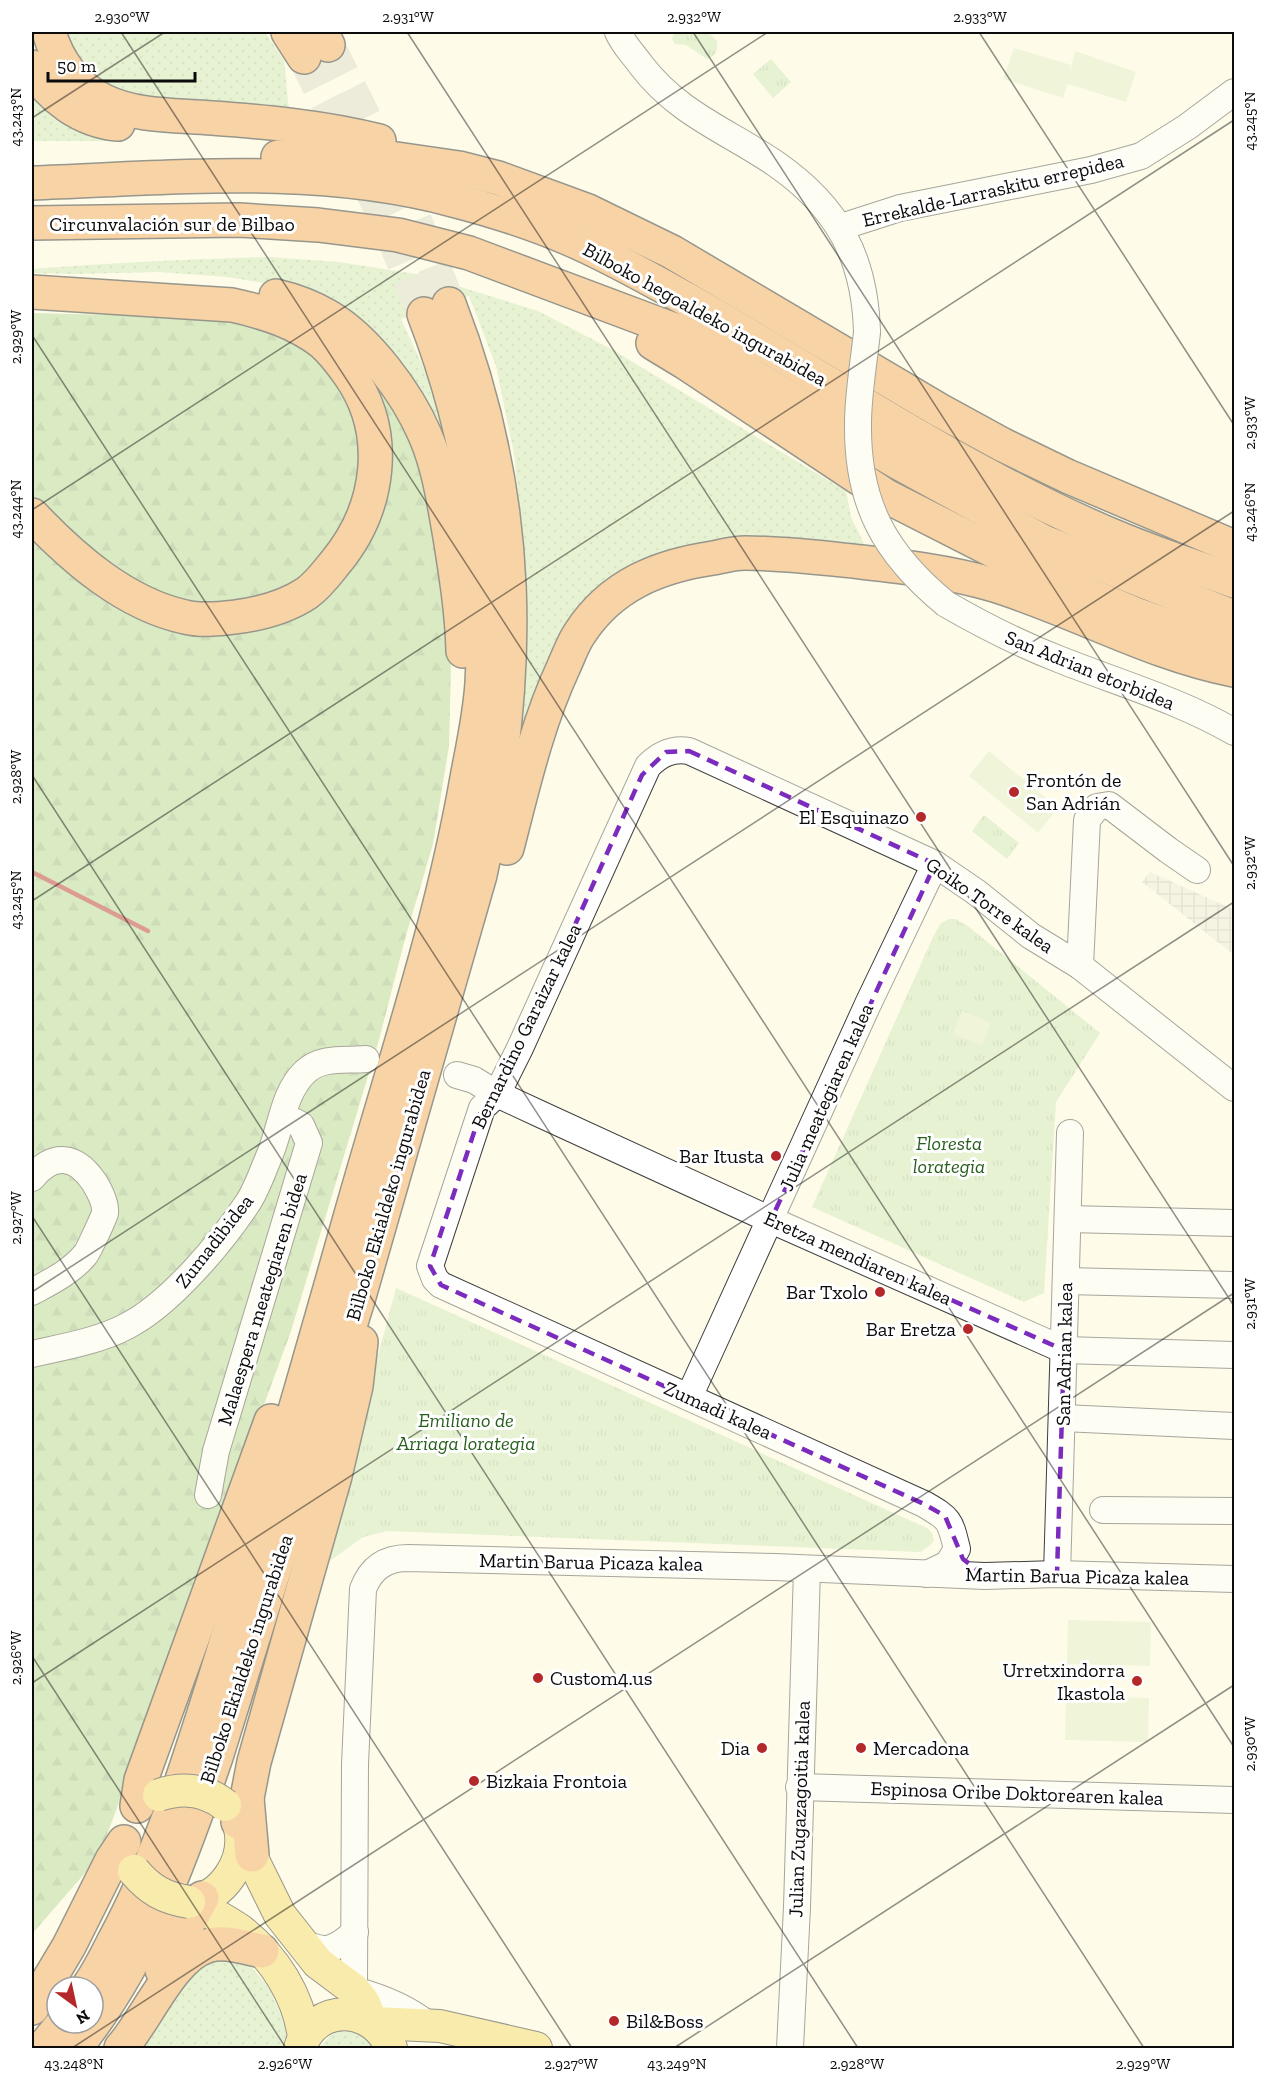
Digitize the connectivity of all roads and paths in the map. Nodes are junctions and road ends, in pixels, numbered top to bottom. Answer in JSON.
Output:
{"nodes":[{"id":1,"x":49,"y":32,"type":"edge"},
{"id":2,"x":618,"y":32,"type":"edge"},
{"id":3,"x":32,"y":68,"type":"edge"},
{"id":4,"x":1234,"y":92,"type":"edge"},
{"id":5,"x":371,"y":139,"type":"junction"},
{"id":6,"x":459,"y":168,"type":"junction"},
{"id":7,"x":32,"y":174,"type":"edge"},
{"id":8,"x":32,"y":183,"type":"edge"},
{"id":9,"x":32,"y":223,"type":"edge"},
{"id":10,"x":841,"y":227,"type":"junction"},
{"id":11,"x":32,"y":285,"type":"edge"},
{"id":12,"x":556,"y":285,"type":"junction"},
{"id":13,"x":32,"y":292,"type":"edge"},
{"id":14,"x":38,"y":523,"type":"edge"},
{"id":15,"x":1233,"y":546,"type":"edge"},
{"id":16,"x":1234,"y":580,"type":"edge"},
{"id":17,"x":1234,"y":617,"type":"edge"},
{"id":18,"x":1234,"y":649,"type":"edge"},
{"id":19,"x":1234,"y":670,"type":"edge"},
{"id":20,"x":1234,"y":732,"type":"edge"},
{"id":21,"x":654,"y":760,"type":"joint"},
{"id":22,"x":463,"y":803,"type":"junction"},
{"id":23,"x":935,"y":864,"type":"junction"},
{"id":24,"x":1197,"y":870,"type":"dead end"},
{"id":25,"x":1080,"y":966,"type":"junction"},
{"id":26,"x":446,"y":996,"type":"junction"},
{"id":27,"x":366,"y":1059,"type":"dead end"},
{"id":28,"x":457,"y":1075,"type":"dead end"},
{"id":29,"x":1234,"y":1088,"type":"edge"},
{"id":30,"x":497,"y":1094,"type":"junction"},
{"id":31,"x":283,"y":1116,"type":"junction"},
{"id":32,"x":1070,"y":1133,"type":"dead end"},
{"id":33,"x":32,"y":1178,"type":"edge"},
{"id":34,"x":1068,"y":1219,"type":"junction"},
{"id":35,"x":771,"y":1220,"type":"junction"},
{"id":36,"x":1234,"y":1223,"type":"edge"},
{"id":37,"x":430,"y":1266,"type":"joint"},
{"id":38,"x":1066,"y":1281,"type":"junction"},
{"id":39,"x":1234,"y":1285,"type":"edge"},
{"id":40,"x":32,"y":1292,"type":"edge"},
{"id":41,"x":344,"y":1295,"type":"junction"},
{"id":42,"x":1064,"y":1350,"type":"junction"},
{"id":43,"x":32,"y":1354,"type":"edge"},
{"id":44,"x":1234,"y":1355,"type":"edge"},
{"id":45,"x":689,"y":1397,"type":"junction"},
{"id":46,"x":1063,"y":1418,"type":"junction"},
{"id":47,"x":1234,"y":1426,"type":"edge"},
{"id":48,"x":208,"y":1495,"type":"dead end"},
{"id":49,"x":1103,"y":1509,"type":"dead end"},
{"id":50,"x":1234,"y":1511,"type":"edge"},
{"id":51,"x":957,"y":1549,"type":"junction"},
{"id":52,"x":807,"y":1569,"type":"junction"},
{"id":53,"x":927,"y":1574,"type":"junction"},
{"id":54,"x":1057,"y":1574,"type":"junction"},
{"id":55,"x":985,"y":1576,"type":"junction"},
{"id":56,"x":1234,"y":1579,"type":"edge"},
{"id":57,"x":800,"y":1787,"type":"junction"},
{"id":58,"x":148,"y":1800,"type":"junction"},
{"id":59,"x":1234,"y":1800,"type":"edge"},
{"id":60,"x":241,"y":1824,"type":"junction"},
{"id":61,"x":129,"y":1856,"type":"junction"},
{"id":62,"x":195,"y":1902,"type":"junction"},
{"id":63,"x":355,"y":1932,"type":"junction"},
{"id":64,"x":299,"y":1941,"type":"junction"},
{"id":65,"x":262,"y":1951,"type":"junction"},
{"id":66,"x":95,"y":1975,"type":"edge"},
{"id":67,"x":354,"y":1990,"type":"junction"},
{"id":68,"x":32,"y":2008,"type":"edge"},
{"id":69,"x":372,"y":2022,"type":"junction"},
{"id":70,"x":430,"y":2026,"type":"junction"},
{"id":71,"x":54,"y":2035,"type":"edge"},
{"id":72,"x":302,"y":2043,"type":"edge"},
{"id":73,"x":43,"y":2049,"type":"edge"},
{"id":74,"x":75,"y":2049,"type":"edge"},
{"id":75,"x":115,"y":2049,"type":"edge"},
{"id":76,"x":121,"y":2049,"type":"edge"},
{"id":77,"x":391,"y":2049,"type":"edge"},
{"id":78,"x":536,"y":2049,"type":"edge"},
{"id":79,"x":790,"y":2049,"type":"edge"}],
"edges":[{"from":1,"to":5,"type":"highway"},
{"from":2,"to":10,"type":"street"},
{"from":3,"to":5,"type":"highway"},
{"from":4,"to":10,"type":"street","name":"Errekalde-Larraskitu errepidea"},
{"from":5,"to":6,"type":"highway"},
{"from":6,"to":7,"type":"highway"},
{"from":6,"to":15,"type":"highway"},
{"from":8,"to":16,"type":"highway","name":"Bilboko hegoaldeko ingurabidea"},
{"from":9,"to":12,"type":"highway","name":"Circunvalación sur de Bilbao"},
{"from":10,"to":20,"type":"street","name":"San Adrian etorbidea","bridge":true},
{"from":11,"to":22,"type":"highway"},
{"from":12,"to":17,"type":"highway","name":"Bilboko hegoaldeko ingurabidea"},
{"from":12,"to":18,"type":"highway"},
{"from":13,"to":14,"type":"highway"},
{"from":19,"to":26,"type":"highway"},
{"from":21,"to":23,"type":"street","name":"Goiko Torre kalea"},
{"from":21,"to":30,"type":"street","name":"Bernardino Garaizar kalea"},
{"from":22,"to":26,"type":"highway","name":"Bilboko Ekialdeko ingurabidea"},
{"from":22,"to":41,"type":"highway","name":"Bilboko Ekialdeko ingurabidea"},
{"from":23,"to":25,"type":"street","name":"Goiko Torre kalea"},
{"from":23,"to":35,"type":"street","name":"Julia meategiaren kalea"},
{"from":24,"to":25,"type":"street"},
{"from":25,"to":29,"type":"street","name":"Goiko Torre kalea"},
{"from":26,"to":41,"type":"highway","name":"Bilboko Ekialdeko ingurabidea"},
{"from":27,"to":31,"type":"street","name":"Zumadibidea"},
{"from":28,"to":30,"type":"street"},
{"from":30,"to":35,"type":"street","name":"Eretza mendiaren kalea"},
{"from":30,"to":37,"type":"street","name":"Bernardino Garaizar kalea"},
{"from":31,"to":43,"type":"street","name":"Zumadibidea"},
{"from":31,"to":48,"type":"street","name":"Malaespera meategiaren bidea"},
{"from":32,"to":34,"type":"street","name":"San Adrian kalea"},
{"from":33,"to":40,"type":"street"},
{"from":34,"to":36,"type":"street"},
{"from":34,"to":38,"type":"street","name":"San Adrian kalea"},
{"from":35,"to":42,"type":"street","name":"Eretza mendiaren kalea"},
{"from":35,"to":45,"type":"street","name":"Julia meategiaren kalea"},
{"from":37,"to":45,"type":"street","name":"Zumadi kalea"},
{"from":38,"to":39,"type":"street"},
{"from":38,"to":42,"type":"street","name":"San Adrian kalea"},
{"from":41,"to":58,"type":"highway"},
{"from":41,"to":60,"type":"highway"},
{"from":41,"to":66,"type":"highway","name":"Bilboko Ekialdeko ingurabidea"},
{"from":41,"to":74,"type":"highway","name":"Bilboko Ekialdeko ingurabidea"},
{"from":42,"to":44,"type":"street","name":"Eretza mendiaren kalea"},
{"from":42,"to":46,"type":"street","name":"San Adrian kalea"},
{"from":45,"to":51,"type":"street","name":"Zumadi kalea"},
{"from":46,"to":47,"type":"street"},
{"from":46,"to":54,"type":"street","name":"San Adrian kalea"},
{"from":49,"to":50,"type":"street"},
{"from":51,"to":53,"type":"street"},
{"from":51,"to":55,"type":"street"},
{"from":52,"to":53,"type":"street","name":"Martin Barua Picaza kalea"},
{"from":52,"to":57,"type":"street","name":"Julian Zugazagoitia kalea"},
{"from":52,"to":63,"type":"street","name":"Martin Barua Picaza kalea"},
{"from":53,"to":55,"type":"street","name":"Martin Barua Picaza kalea"},
{"from":54,"to":55,"type":"street","name":"Martin Barua Picaza kalea"},
{"from":54,"to":56,"type":"street","name":"Martin Barua Picaza kalea"},
{"from":57,"to":59,"type":"street","name":"Espinosa Oribe Doktorearen kalea"},
{"from":57,"to":79,"type":"street","name":"Julian Zugazagoitia kalea"},
{"from":58,"to":60,"type":"main road","bridge":true},
{"from":58,"to":61,"type":"main road"},
{"from":60,"to":62,"type":"main road"},
{"from":60,"to":64,"type":"main road"},
{"from":61,"to":62,"type":"main road","bridge":true},
{"from":61,"to":68,"type":"highway"},
{"from":62,"to":65,"type":"main road"},
{"from":62,"to":75,"type":"highway"},
{"from":63,"to":64,"type":"street"},
{"from":63,"to":67,"type":"street","name":"Martin Barua Picaza kalea"},
{"from":64,"to":67,"type":"main road"},
{"from":65,"to":72,"type":"main road"},
{"from":65,"to":76,"type":"highway"},
{"from":67,"to":69,"type":"main road"},
{"from":67,"to":70,"type":"street"},
{"from":69,"to":70,"type":"main road"},
{"from":69,"to":72,"type":"main road"},
{"from":69,"to":77,"type":"main road"},
{"from":70,"to":78,"type":"main road"},
{"from":71,"to":73,"type":"highway"}]}
